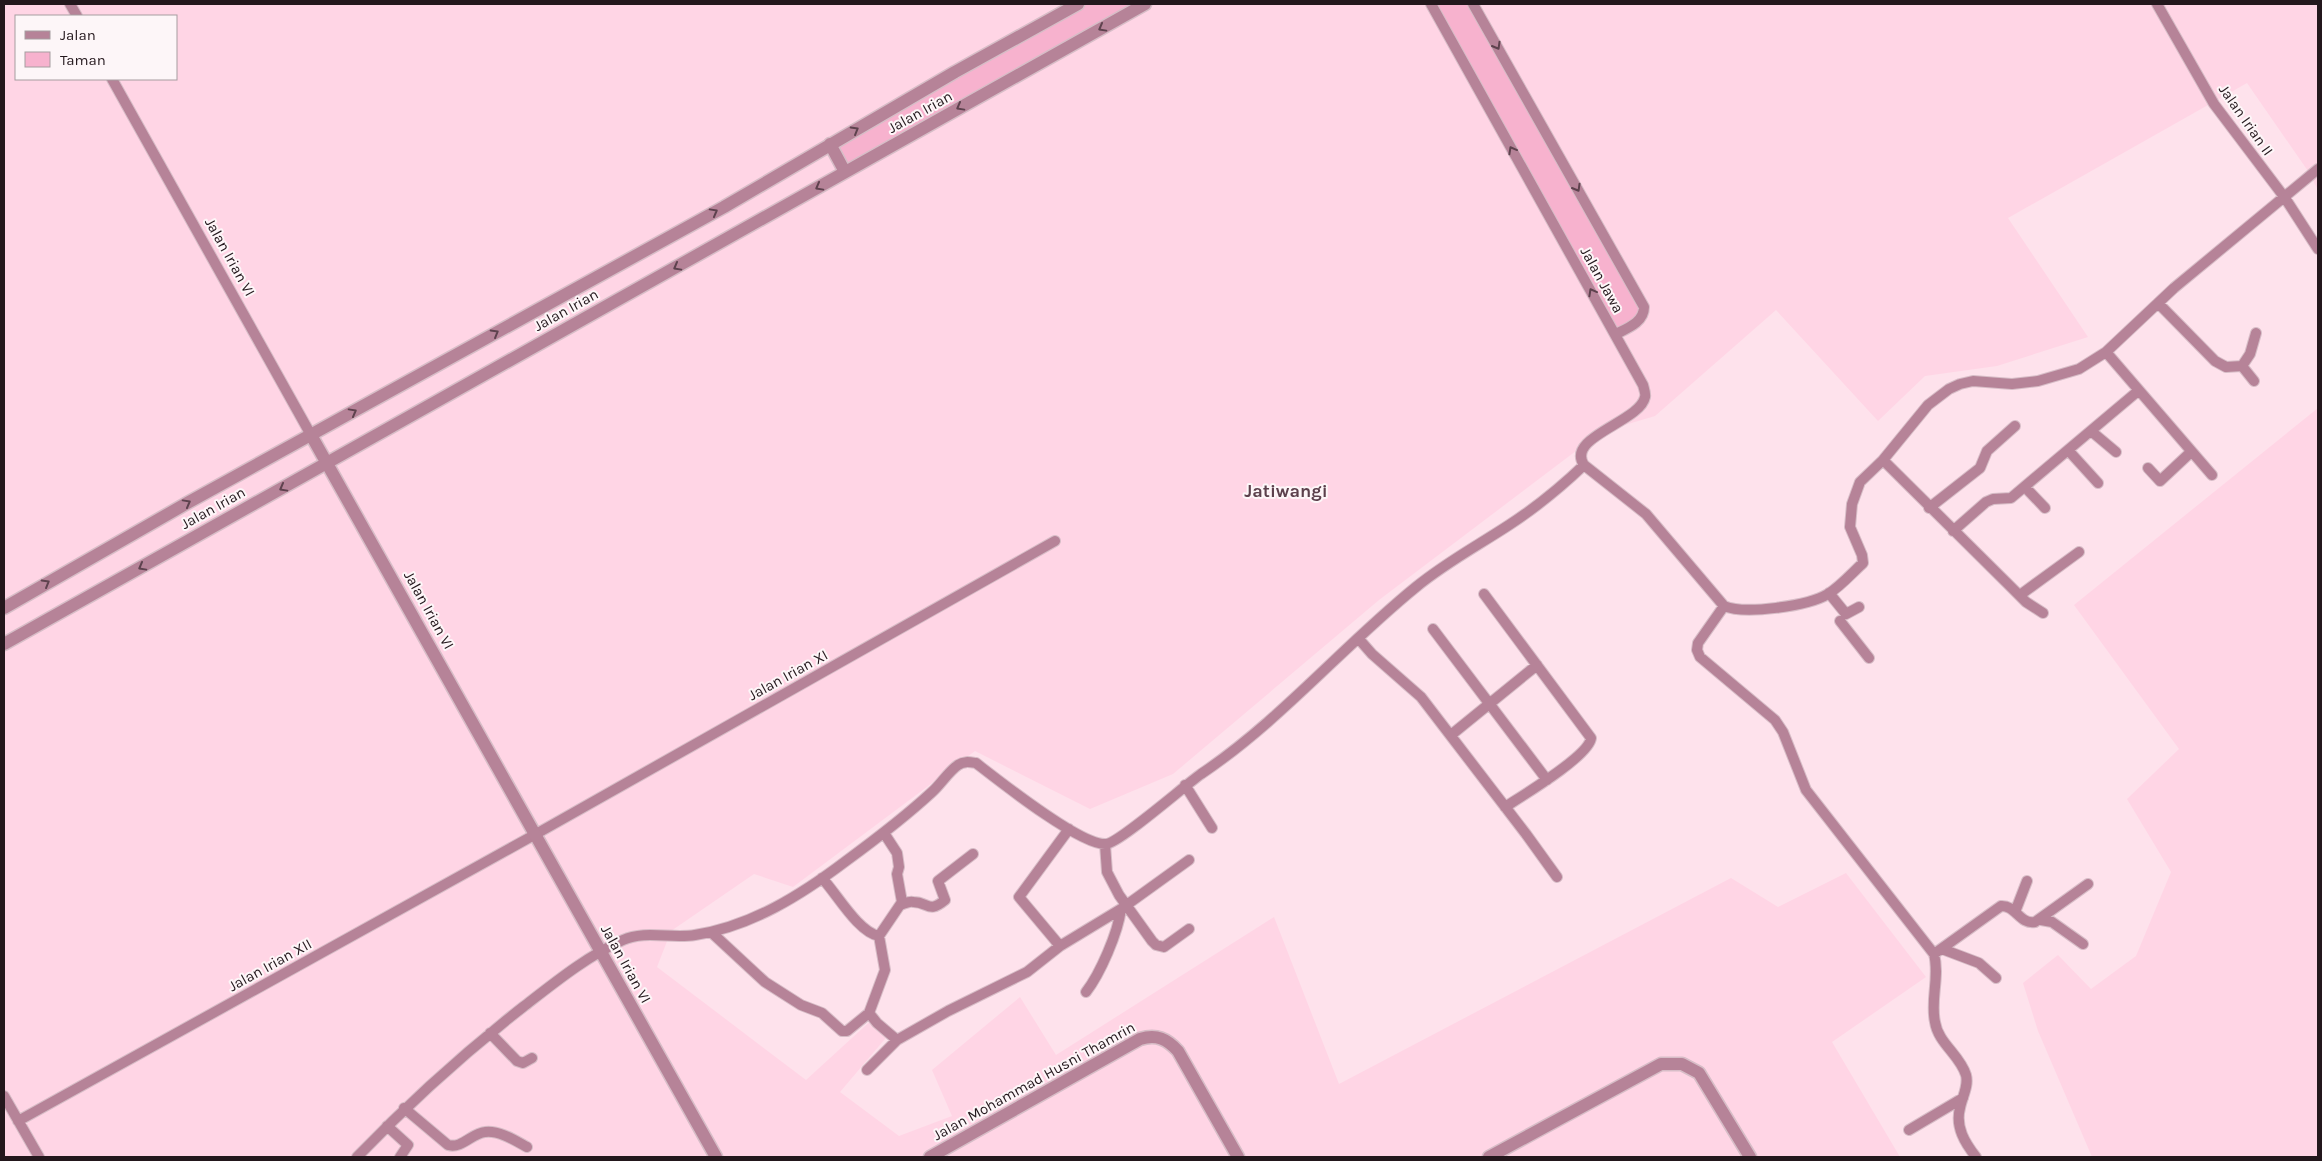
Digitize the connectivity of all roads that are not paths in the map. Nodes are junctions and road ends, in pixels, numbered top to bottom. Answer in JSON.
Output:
{"nodes":[{"id":1,"x":70,"y":4,"type":"edge"},
{"id":2,"x":1078,"y":4,"type":"edge"},
{"id":3,"x":1144,"y":4,"type":"edge"},
{"id":4,"x":1431,"y":4,"type":"edge"},
{"id":5,"x":1473,"y":4,"type":"edge"},
{"id":6,"x":2157,"y":4,"type":"edge"},
{"id":7,"x":76,"y":15,"type":"edge"},
{"id":8,"x":113,"y":80,"type":"edge"},
{"id":9,"x":830,"y":144,"type":"junction"},
{"id":10,"x":2318,"y":169,"type":"edge"},
{"id":11,"x":844,"y":172,"type":"junction"},
{"id":12,"x":2285,"y":198,"type":"junction"},
{"id":13,"x":2318,"y":249,"type":"edge"},
{"id":14,"x":2158,"y":302,"type":"junction"},
{"id":15,"x":2256,"y":332,"type":"dead end"},
{"id":16,"x":1616,"y":334,"type":"junction"},
{"id":17,"x":2106,"y":352,"type":"junction"},
{"id":18,"x":2242,"y":366,"type":"junction"},
{"id":19,"x":2254,"y":381,"type":"dead end"},
{"id":20,"x":2138,"y":391,"type":"junction"},
{"id":21,"x":2016,"y":426,"type":"dead end"},
{"id":22,"x":2091,"y":431,"type":"junction"},
{"id":23,"x":310,"y":435,"type":"junction"},
{"id":24,"x":2068,"y":450,"type":"junction"},
{"id":25,"x":2116,"y":452,"type":"dead end"},
{"id":26,"x":2191,"y":452,"type":"junction"},
{"id":27,"x":1883,"y":460,"type":"junction"},
{"id":28,"x":326,"y":464,"type":"junction"},
{"id":29,"x":1584,"y":465,"type":"junction"},
{"id":30,"x":2148,"y":468,"type":"dead end"},
{"id":31,"x":2212,"y":475,"type":"dead end"},
{"id":32,"x":2098,"y":483,"type":"dead end"},
{"id":33,"x":2025,"y":486,"type":"junction"},
{"id":34,"x":1929,"y":508,"type":"junction"},
{"id":35,"x":2045,"y":508,"type":"dead end"},
{"id":36,"x":1952,"y":530,"type":"junction"},
{"id":37,"x":1055,"y":541,"type":"dead end"},
{"id":38,"x":2080,"y":552,"type":"dead end"},
{"id":39,"x":1829,"y":593,"type":"junction"},
{"id":40,"x":1484,"y":594,"type":"dead end"},
{"id":41,"x":2020,"y":596,"type":"junction"},
{"id":42,"x":1724,"y":606,"type":"junction"},
{"id":43,"x":1859,"y":607,"type":"dead end"},
{"id":44,"x":4,"y":608,"type":"edge"},
{"id":45,"x":2043,"y":614,"type":"dead end"},
{"id":46,"x":1840,"y":621,"type":"junction"},
{"id":47,"x":1433,"y":630,"type":"dead end"},
{"id":48,"x":1358,"y":638,"type":"junction"},
{"id":49,"x":4,"y":644,"type":"edge"},
{"id":50,"x":1869,"y":658,"type":"dead end"},
{"id":51,"x":1537,"y":665,"type":"junction"},
{"id":52,"x":1490,"y":703,"type":"junction"},
{"id":53,"x":1451,"y":735,"type":"junction"},
{"id":54,"x":1548,"y":780,"type":"junction"},
{"id":55,"x":1185,"y":785,"type":"junction"},
{"id":56,"x":1505,"y":807,"type":"junction"},
{"id":57,"x":1212,"y":828,"type":"dead end"},
{"id":58,"x":1069,"y":830,"type":"junction"},
{"id":59,"x":536,"y":834,"type":"junction"},
{"id":60,"x":884,"y":834,"type":"junction"},
{"id":61,"x":1105,"y":844,"type":"junction"},
{"id":62,"x":973,"y":854,"type":"dead end"},
{"id":63,"x":1189,"y":860,"type":"dead end"},
{"id":64,"x":1557,"y":877,"type":"dead end"},
{"id":65,"x":822,"y":878,"type":"junction"},
{"id":66,"x":2027,"y":881,"type":"dead end"},
{"id":67,"x":2088,"y":884,"type":"dead end"},
{"id":68,"x":900,"y":905,"type":"junction"},
{"id":69,"x":1123,"y":907,"type":"junction"},
{"id":70,"x":2015,"y":912,"type":"junction"},
{"id":71,"x":2040,"y":920,"type":"junction"},
{"id":72,"x":1189,"y":930,"type":"dead end"},
{"id":73,"x":711,"y":932,"type":"junction"},
{"id":74,"x":879,"y":936,"type":"junction"},
{"id":75,"x":2083,"y":944,"type":"dead end"},
{"id":76,"x":1060,"y":946,"type":"junction"},
{"id":77,"x":1938,"y":951,"type":"junction"},
{"id":78,"x":600,"y":952,"type":"junction"},
{"id":79,"x":1996,"y":978,"type":"dead end"},
{"id":80,"x":1086,"y":992,"type":"dead end"},
{"id":81,"x":869,"y":1013,"type":"junction"},
{"id":82,"x":490,"y":1033,"type":"junction"},
{"id":83,"x":897,"y":1040,"type":"junction"},
{"id":84,"x":532,"y":1058,"type":"dead end"},
{"id":85,"x":867,"y":1070,"type":"dead end"},
{"id":86,"x":4,"y":1096,"type":"edge"},
{"id":87,"x":1963,"y":1098,"type":"junction"},
{"id":88,"x":404,"y":1108,"type":"junction"},
{"id":89,"x":18,"y":1121,"type":"junction"},
{"id":90,"x":387,"y":1126,"type":"junction"},
{"id":91,"x":1909,"y":1130,"type":"dead end"},
{"id":92,"x":527,"y":1148,"type":"dead end"},
{"id":93,"x":39,"y":1157,"type":"edge"},
{"id":94,"x":357,"y":1157,"type":"edge"},
{"id":95,"x":400,"y":1157,"type":"edge"},
{"id":96,"x":716,"y":1157,"type":"edge"},
{"id":97,"x":930,"y":1157,"type":"edge"},
{"id":98,"x":1238,"y":1157,"type":"edge"},
{"id":99,"x":1489,"y":1157,"type":"edge"},
{"id":100,"x":1750,"y":1157,"type":"edge"},
{"id":101,"x":1976,"y":1157,"type":"edge"}],
"edges":[{"from":1,"to":7,"type":"street"},
{"from":9,"to":2,"type":"street","name":"Jalan Irian","one_way":true},
{"from":3,"to":11,"type":"street","name":"Jalan Irian","one_way":true},
{"from":16,"to":4,"type":"street","name":"Jalan Jawa","one_way":true},
{"from":5,"to":16,"type":"street","name":"Jalan Jawa","one_way":true},
{"from":6,"to":12,"type":"street","name":"Jalan Irian II"},
{"from":8,"to":23,"type":"street","name":"Jalan Irian VI"},
{"from":9,"to":11,"type":"street"},
{"from":23,"to":9,"type":"street","name":"Jalan Irian","one_way":true},
{"from":10,"to":12,"type":"street"},
{"from":11,"to":28,"type":"street","name":"Jalan Irian","one_way":true},
{"from":12,"to":13,"type":"street","name":"Jalan Irian II"},
{"from":12,"to":14,"type":"street"},
{"from":14,"to":17,"type":"street"},
{"from":14,"to":18,"type":"street"},
{"from":15,"to":18,"type":"street"},
{"from":16,"to":29,"type":"street"},
{"from":17,"to":20,"type":"street"},
{"from":17,"to":27,"type":"street"},
{"from":18,"to":19,"type":"street"},
{"from":20,"to":22,"type":"street"},
{"from":20,"to":26,"type":"street"},
{"from":21,"to":34,"type":"street"},
{"from":22,"to":24,"type":"street"},
{"from":22,"to":25,"type":"street"},
{"from":23,"to":28,"type":"street","name":"Jalan Irian VI"},
{"from":44,"to":23,"type":"street","name":"Jalan Irian","one_way":true},
{"from":24,"to":32,"type":"street"},
{"from":24,"to":33,"type":"street"},
{"from":26,"to":30,"type":"street"},
{"from":26,"to":31,"type":"street"},
{"from":27,"to":34,"type":"street"},
{"from":27,"to":39,"type":"street"},
{"from":28,"to":49,"type":"street","name":"Jalan Irian","one_way":true},
{"from":28,"to":59,"type":"street","name":"Jalan Irian VI"},
{"from":29,"to":42,"type":"street"},
{"from":29,"to":48,"type":"street"},
{"from":33,"to":35,"type":"street"},
{"from":33,"to":36,"type":"street"},
{"from":34,"to":36,"type":"street"},
{"from":36,"to":41,"type":"street"},
{"from":37,"to":59,"type":"street","name":"Jalan Irian XI"},
{"from":38,"to":41,"type":"street"},
{"from":39,"to":42,"type":"street"},
{"from":39,"to":46,"type":"street"},
{"from":40,"to":51,"type":"street"},
{"from":41,"to":45,"type":"street"},
{"from":42,"to":77,"type":"street"},
{"from":43,"to":46,"type":"street"},
{"from":46,"to":50,"type":"street"},
{"from":47,"to":52,"type":"street"},
{"from":48,"to":53,"type":"street"},
{"from":48,"to":55,"type":"street"},
{"from":51,"to":52,"type":"street"},
{"from":51,"to":54,"type":"street"},
{"from":52,"to":53,"type":"street"},
{"from":52,"to":54,"type":"street"},
{"from":53,"to":56,"type":"street"},
{"from":54,"to":56,"type":"street"},
{"from":55,"to":57,"type":"street"},
{"from":55,"to":61,"type":"street"},
{"from":56,"to":64,"type":"street"},
{"from":58,"to":60,"type":"street"},
{"from":58,"to":61,"type":"street"},
{"from":58,"to":76,"type":"street"},
{"from":59,"to":78,"type":"street","name":"Jalan Irian VI"},
{"from":59,"to":89,"type":"street","name":"Jalan Irian XII"},
{"from":60,"to":65,"type":"street"},
{"from":60,"to":68,"type":"street"},
{"from":61,"to":69,"type":"street"},
{"from":62,"to":68,"type":"street"},
{"from":63,"to":69,"type":"street"},
{"from":65,"to":73,"type":"street"},
{"from":65,"to":74,"type":"street"},
{"from":66,"to":70,"type":"street"},
{"from":67,"to":71,"type":"street"},
{"from":68,"to":74,"type":"street"},
{"from":69,"to":72,"type":"street"},
{"from":69,"to":76,"type":"street"},
{"from":69,"to":80,"type":"street"},
{"from":70,"to":71,"type":"street"},
{"from":70,"to":77,"type":"street"},
{"from":71,"to":75,"type":"street"},
{"from":73,"to":78,"type":"street"},
{"from":73,"to":81,"type":"street"},
{"from":74,"to":81,"type":"street"},
{"from":76,"to":83,"type":"street"},
{"from":77,"to":79,"type":"street"},
{"from":77,"to":87,"type":"street"},
{"from":78,"to":82,"type":"street"},
{"from":78,"to":96,"type":"street","name":"Jalan Irian VI"},
{"from":81,"to":83,"type":"street"},
{"from":82,"to":84,"type":"street"},
{"from":82,"to":88,"type":"street"},
{"from":83,"to":85,"type":"street"},
{"from":86,"to":89,"type":"street"},
{"from":87,"to":91,"type":"street"},
{"from":87,"to":101,"type":"street"},
{"from":88,"to":90,"type":"street"},
{"from":88,"to":92,"type":"street"},
{"from":89,"to":93,"type":"street"},
{"from":90,"to":94,"type":"street"},
{"from":90,"to":95,"type":"street"},
{"from":97,"to":98,"type":"street","name":"Jalan Mohammad Husni Thamrin"},
{"from":99,"to":100,"type":"street"}]}
